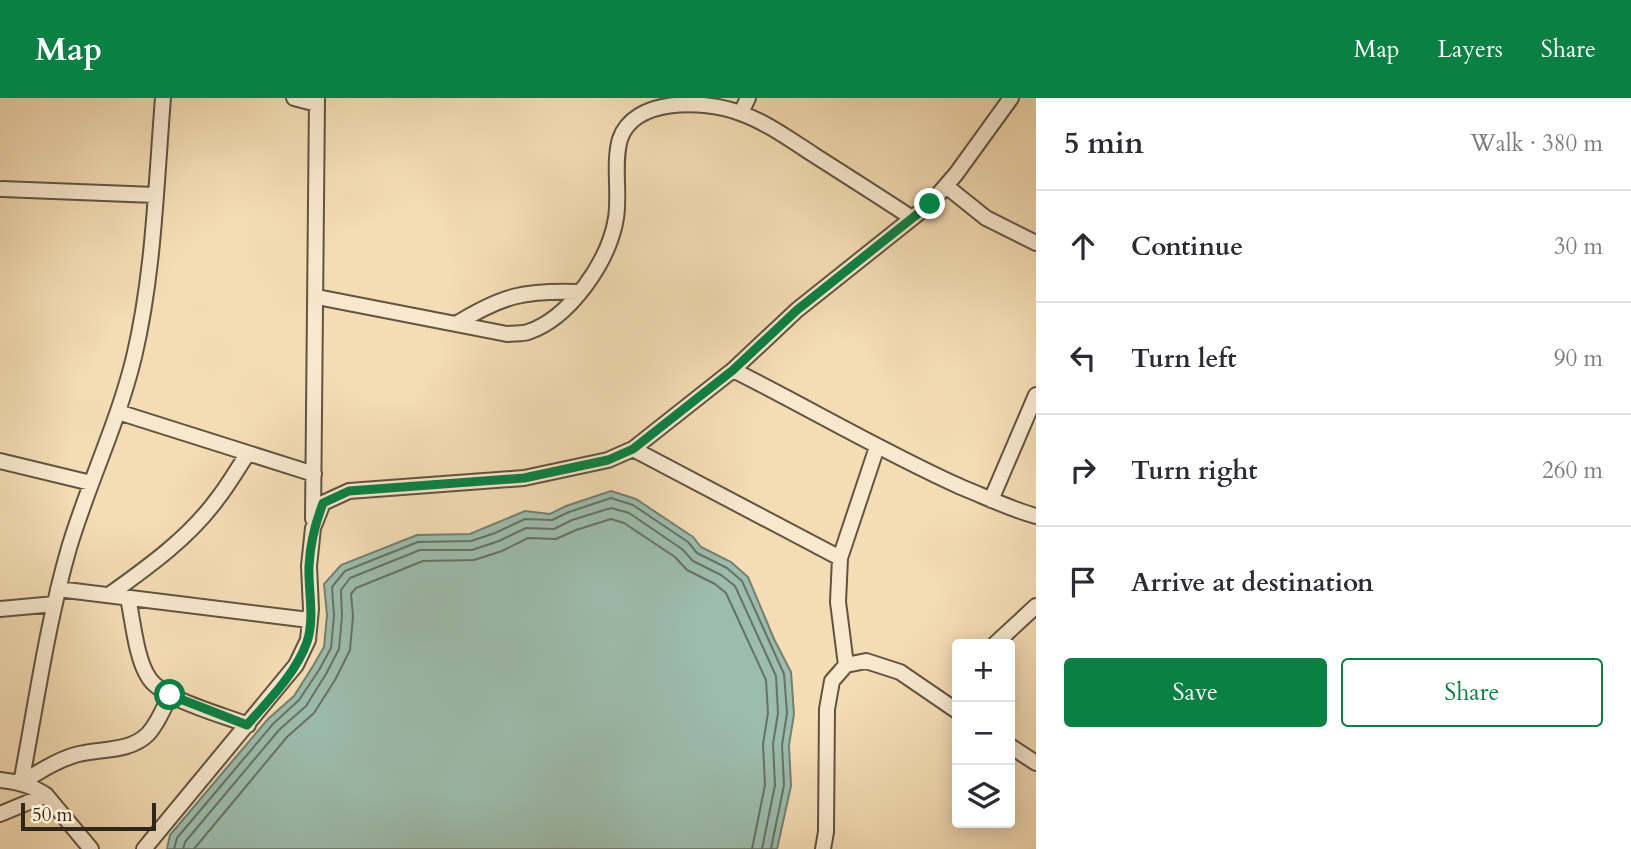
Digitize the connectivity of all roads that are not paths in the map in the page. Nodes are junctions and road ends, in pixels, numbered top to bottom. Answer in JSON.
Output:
{"nodes":[{"id":1,"x":163,"y":98,"type":"edge"},
{"id":2,"x":294,"y":98,"type":"edge"},
{"id":3,"x":748,"y":98,"type":"edge"},
{"id":4,"x":1011,"y":98,"type":"edge"},
{"id":5,"x":317,"y":101,"type":"edge"},
{"id":6,"x":741,"y":113,"type":"junction"},
{"id":7,"x":946,"y":186,"type":"junction"},
{"id":8,"x":2,"y":189,"type":"dead end"},
{"id":9,"x":155,"y":195,"type":"junction"},
{"id":10,"x":912,"y":218,"type":"junction"},
{"id":11,"x":1036,"y":243,"type":"edge"},
{"id":12,"x":580,"y":292,"type":"junction"},
{"id":13,"x":317,"y":297,"type":"junction"},
{"id":14,"x":456,"y":324,"type":"junction"},
{"id":15,"x":733,"y":370,"type":"junction"},
{"id":16,"x":1036,"y":395,"type":"edge"},
{"id":17,"x":118,"y":412,"type":"junction"},
{"id":18,"x":877,"y":447,"type":"junction"},
{"id":19,"x":633,"y":449,"type":"junction"},
{"id":20,"x":248,"y":453,"type":"junction"},
{"id":21,"x":0,"y":461,"type":"edge"},
{"id":22,"x":314,"y":474,"type":"junction"},
{"id":23,"x":92,"y":483,"type":"junction"},
{"id":24,"x":991,"y":500,"type":"junction"},
{"id":25,"x":1036,"y":516,"type":"edge"},
{"id":26,"x":313,"y":528,"type":"junction"},
{"id":27,"x":840,"y":558,"type":"junction"},
{"id":28,"x":109,"y":595,"type":"junction"},
{"id":29,"x":57,"y":597,"type":"junction"},
{"id":30,"x":128,"y":598,"type":"junction"},
{"id":31,"x":1036,"y":606,"type":"edge"},
{"id":32,"x":0,"y":609,"type":"edge"},
{"id":33,"x":309,"y":620,"type":"junction"},
{"id":34,"x":1000,"y":639,"type":"edge"},
{"id":35,"x":846,"y":665,"type":"junction"},
{"id":36,"x":170,"y":695,"type":"junction"},
{"id":37,"x":952,"y":708,"type":"edge"},
{"id":38,"x":247,"y":725,"type":"junction"},
{"id":39,"x":1015,"y":749,"type":"edge"},
{"id":40,"x":1036,"y":763,"type":"edge"},
{"id":41,"x":0,"y":780,"type":"edge"},
{"id":42,"x":21,"y":783,"type":"junction"},
{"id":43,"x":46,"y":795,"type":"junction"},
{"id":44,"x":0,"y":814,"type":"edge"},
{"id":45,"x":92,"y":849,"type":"edge"},
{"id":46,"x":144,"y":849,"type":"edge"},
{"id":47,"x":822,"y":849,"type":"edge"}],
"edges":[{"from":1,"to":9,"type":"street"},
{"from":2,"to":5,"type":"street"},
{"from":3,"to":6,"type":"street"},
{"from":4,"to":7,"type":"street"},
{"from":5,"to":13,"type":"street"},
{"from":6,"to":10,"type":"street"},
{"from":6,"to":12,"type":"street"},
{"from":7,"to":10,"type":"street"},
{"from":7,"to":11,"type":"street"},
{"from":8,"to":9,"type":"street"},
{"from":9,"to":17,"type":"street"},
{"from":10,"to":15,"type":"street"},
{"from":12,"to":14,"type":"street"},
{"from":12,"to":14,"type":"street"},
{"from":13,"to":14,"type":"street"},
{"from":13,"to":22,"type":"street"},
{"from":15,"to":18,"type":"street"},
{"from":15,"to":19,"type":"street"},
{"from":16,"to":24,"type":"street"},
{"from":17,"to":20,"type":"street"},
{"from":17,"to":23,"type":"street"},
{"from":18,"to":24,"type":"street"},
{"from":18,"to":27,"type":"street"},
{"from":19,"to":26,"type":"street"},
{"from":19,"to":27,"type":"street"},
{"from":20,"to":22,"type":"street"},
{"from":20,"to":28,"type":"street"},
{"from":21,"to":23,"type":"street"},
{"from":22,"to":26,"type":"street"},
{"from":23,"to":29,"type":"street"},
{"from":24,"to":25,"type":"street"},
{"from":26,"to":33,"type":"street"},
{"from":27,"to":35,"type":"street"},
{"from":28,"to":29,"type":"street"},
{"from":28,"to":30,"type":"street"},
{"from":29,"to":32,"type":"street"},
{"from":29,"to":42,"type":"street"},
{"from":30,"to":33,"type":"street"},
{"from":30,"to":36,"type":"street"},
{"from":31,"to":34,"type":"street"},
{"from":33,"to":38,"type":"street"},
{"from":35,"to":37,"type":"street"},
{"from":35,"to":47,"type":"street"},
{"from":36,"to":38,"type":"street"},
{"from":36,"to":42,"type":"street"},
{"from":38,"to":46,"type":"street"},
{"from":39,"to":40,"type":"street"},
{"from":41,"to":42,"type":"street"},
{"from":42,"to":43,"type":"street"},
{"from":43,"to":44,"type":"street"},
{"from":43,"to":45,"type":"street"}]}
